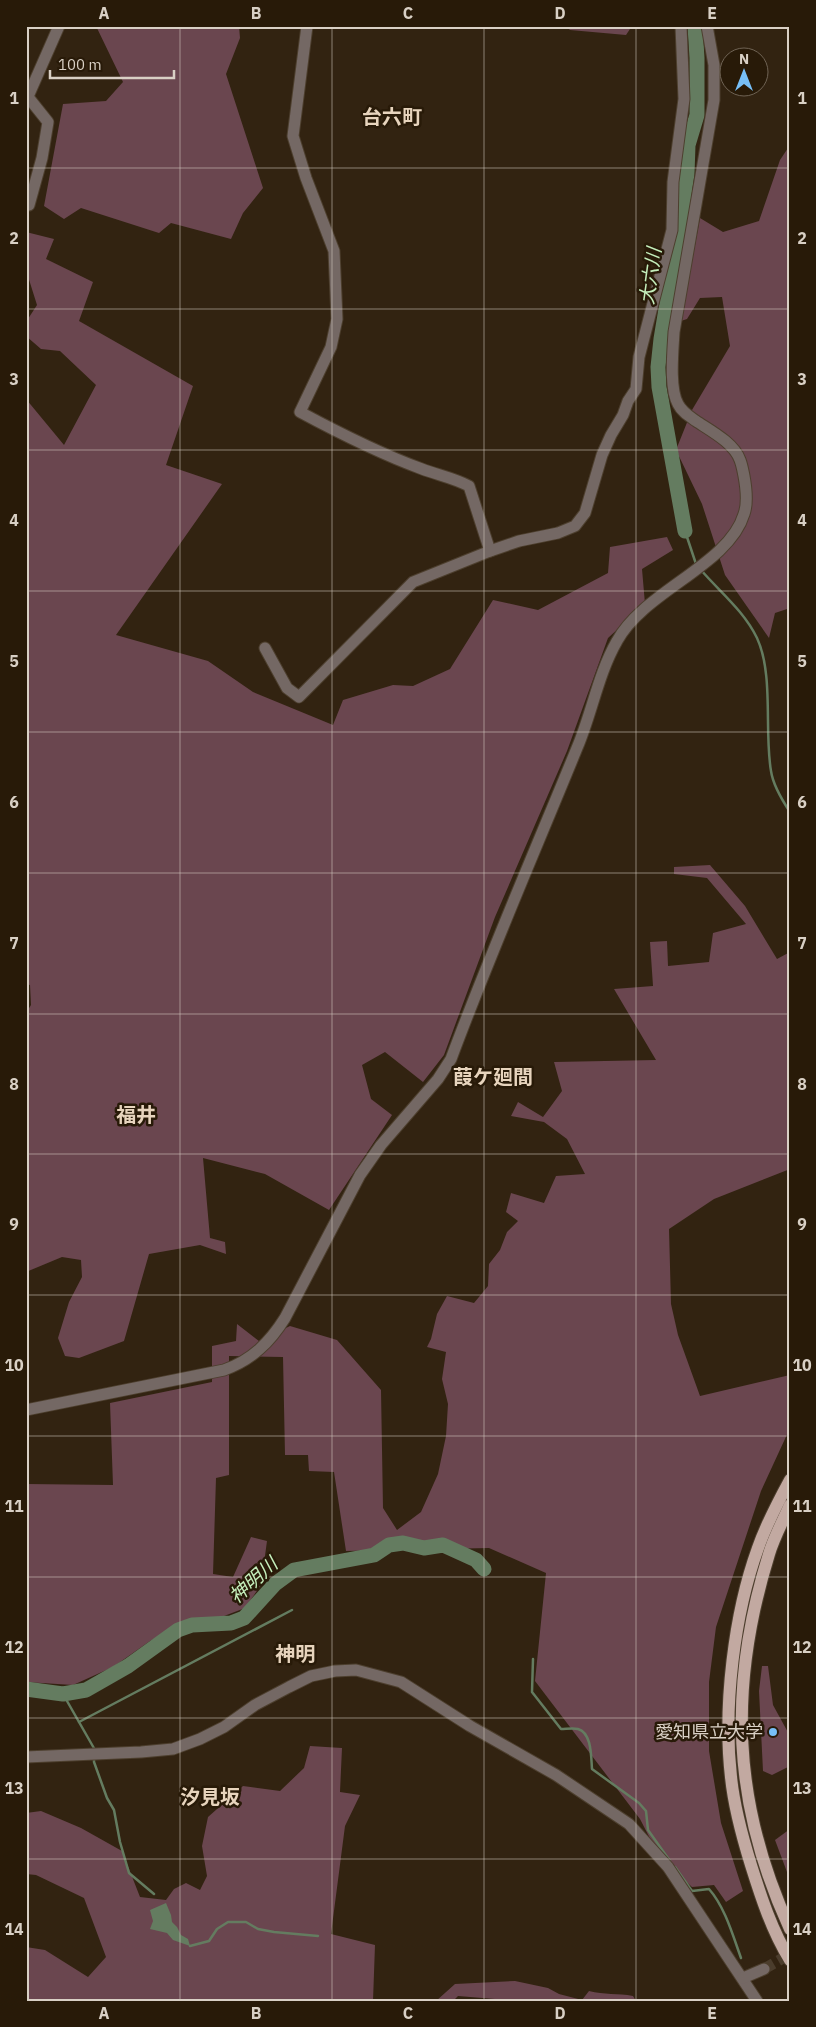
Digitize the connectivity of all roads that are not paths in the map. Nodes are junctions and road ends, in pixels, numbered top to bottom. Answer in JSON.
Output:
{"nodes":[{"id":1,"x":59,"y":26,"type":"edge"},
{"id":2,"x":307,"y":26,"type":"edge"},
{"id":3,"x":681,"y":26,"type":"edge"},
{"id":4,"x":707,"y":26,"type":"edge"},
{"id":5,"x":27,"y":99,"type":"edge"},
{"id":6,"x":29,"y":205,"type":"dead end"},
{"id":7,"x":490,"y":550,"type":"junction"},
{"id":8,"x":266,"y":648,"type":"dead end"},
{"id":9,"x":26,"y":1410,"type":"edge"},
{"id":10,"x":790,"y":1480,"type":"edge"},
{"id":11,"x":790,"y":1505,"type":"edge"},
{"id":12,"x":26,"y":1756,"type":"edge"},
{"id":13,"x":790,"y":1929,"type":"edge"},
{"id":14,"x":790,"y":1960,"type":"edge"},
{"id":15,"x":764,"y":1969,"type":"tunnel mouth"},
{"id":16,"x":743,"y":1978,"type":"junction"},
{"id":17,"x":757,"y":2001,"type":"edge"}],
"edges":[{"from":1,"to":5,"type":"street"},
{"from":2,"to":7,"type":"street"},
{"from":3,"to":7,"type":"street"},
{"from":4,"to":9,"type":"street"},
{"from":5,"to":6,"type":"street"},
{"from":7,"to":8,"type":"street"},
{"from":10,"to":14,"type":"main road"},
{"from":11,"to":13,"type":"main road"},
{"from":12,"to":16,"type":"street"},
{"from":15,"to":16,"type":"street"},
{"from":16,"to":17,"type":"street"}]}
